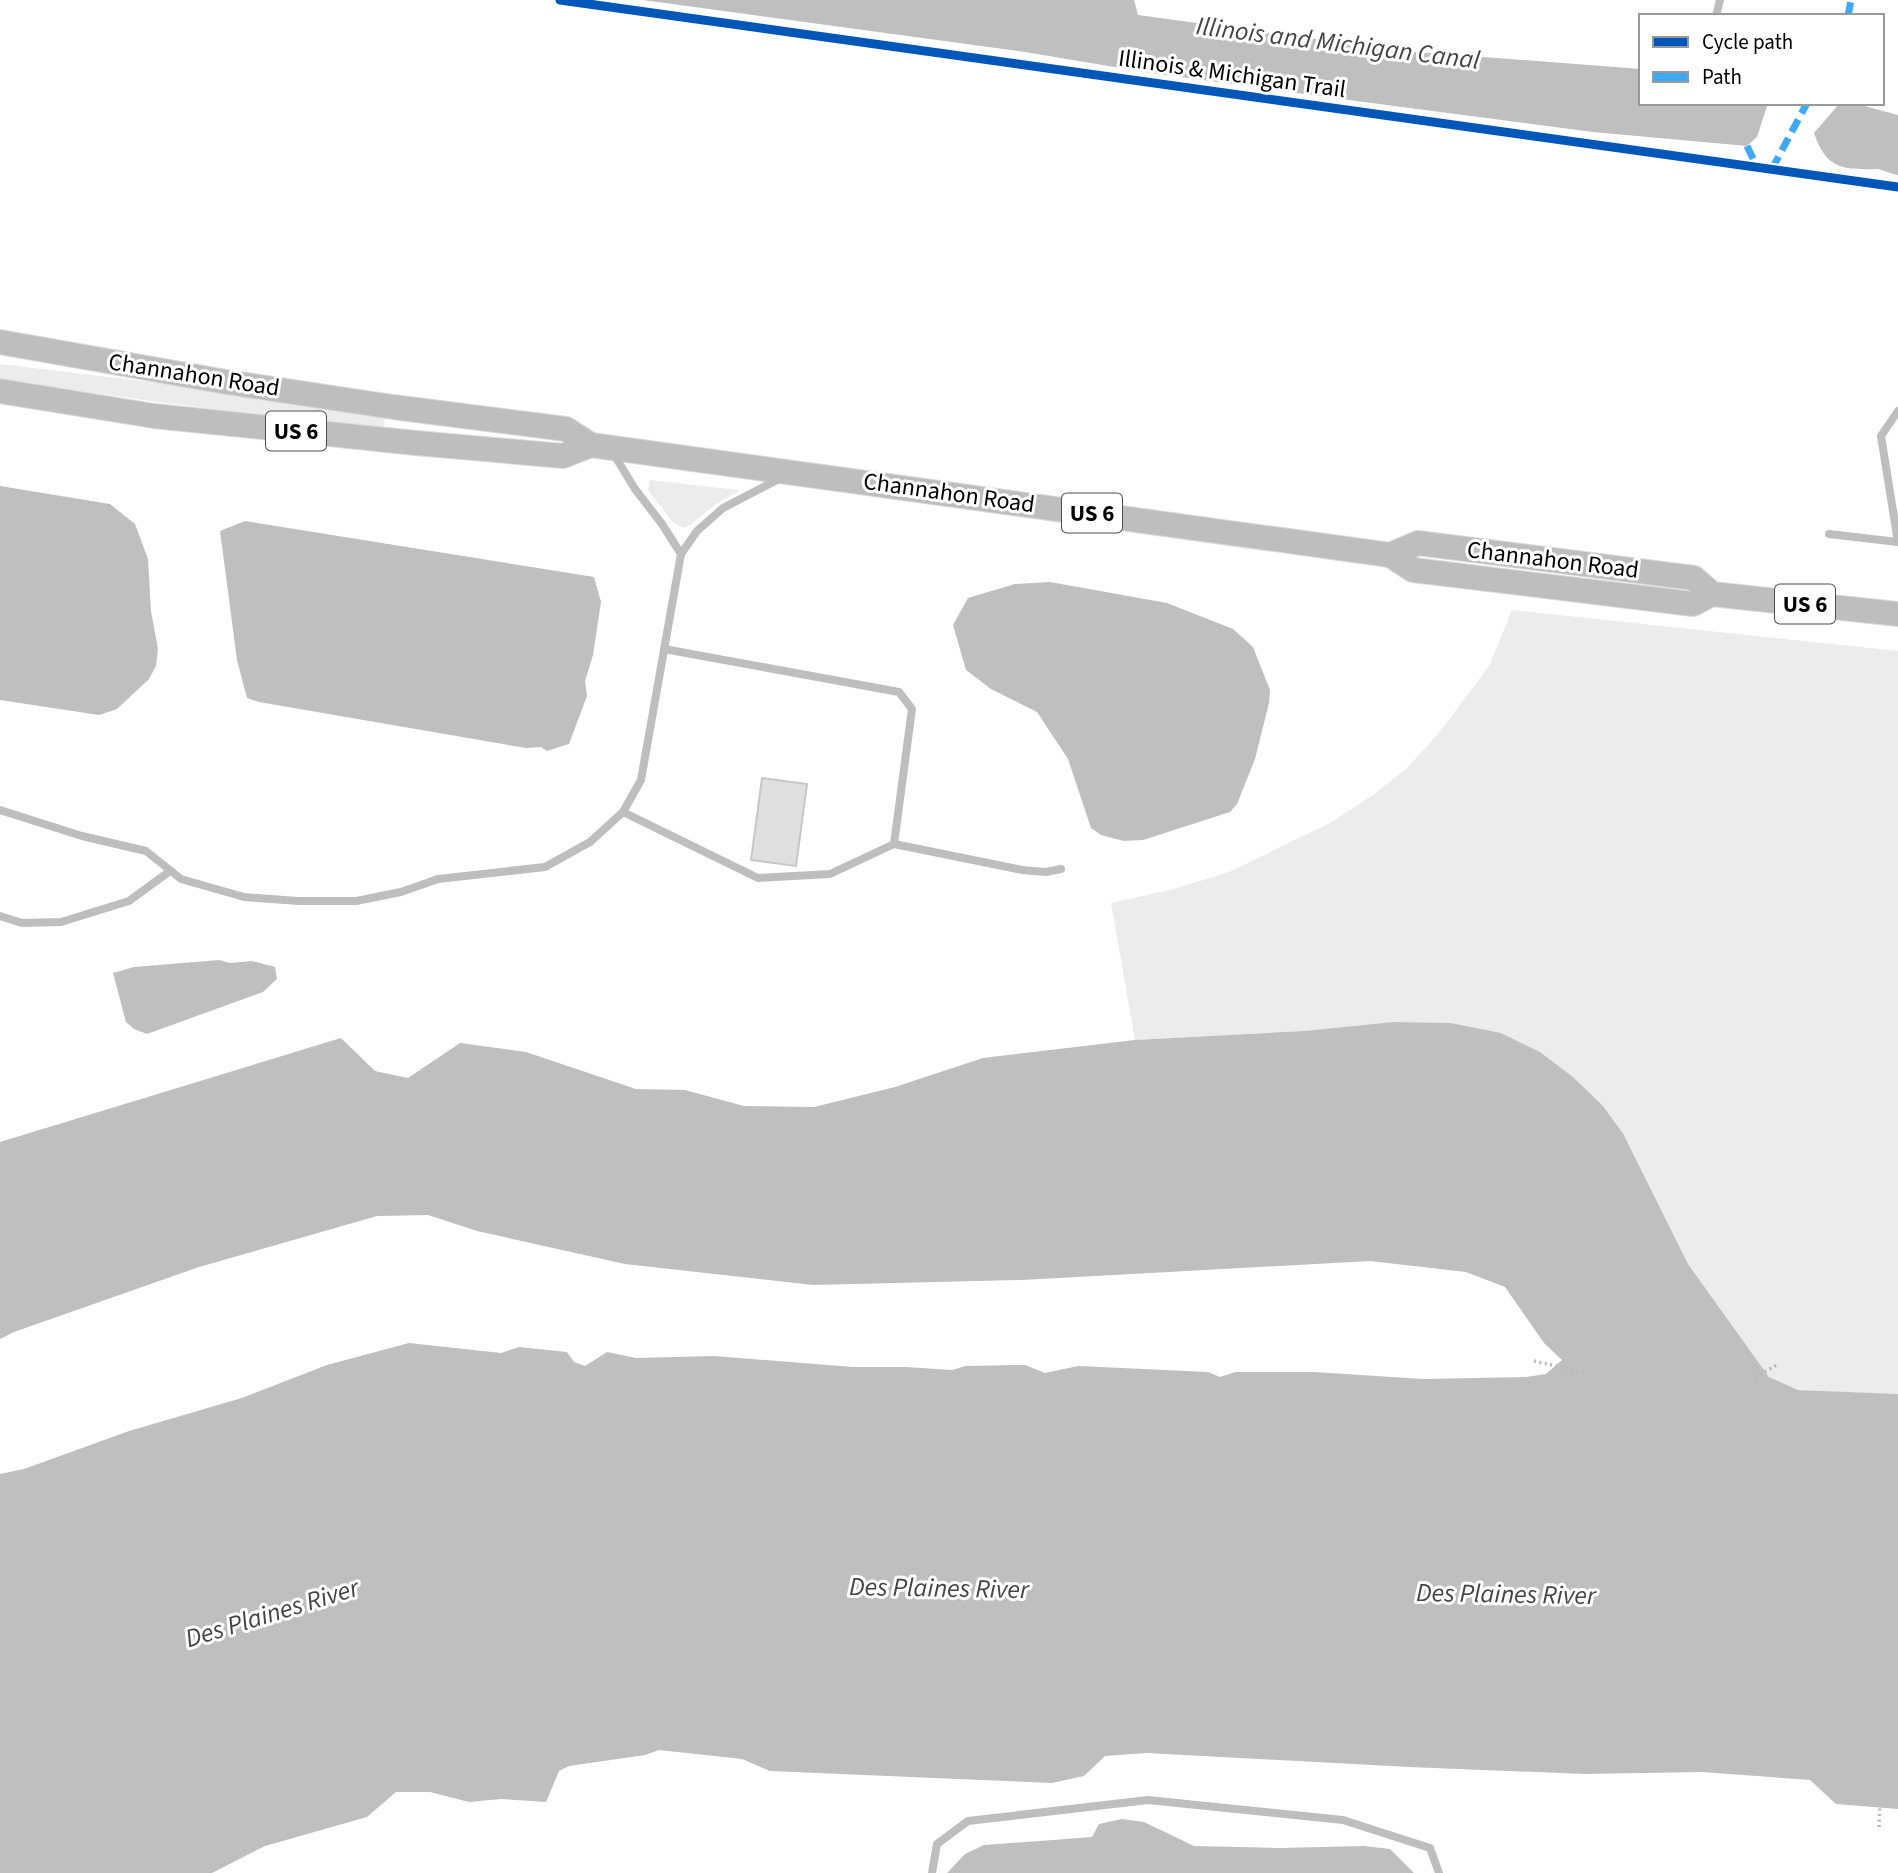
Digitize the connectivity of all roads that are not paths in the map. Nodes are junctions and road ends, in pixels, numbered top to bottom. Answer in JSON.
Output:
{"nodes":[{"id":1,"x":0,"y":342,"type":"edge"},
{"id":2,"x":0,"y":391,"type":"edge"},
{"id":3,"x":1898,"y":411,"type":"edge"},
{"id":4,"x":600,"y":446,"type":"junction"},
{"id":5,"x":793,"y":472,"type":"junction"},
{"id":6,"x":1829,"y":534,"type":"dead end"},
{"id":7,"x":1898,"y":542,"type":"edge"},
{"id":8,"x":681,"y":554,"type":"junction"},
{"id":9,"x":1898,"y":614,"type":"edge"},
{"id":10,"x":664,"y":649,"type":"junction"},
{"id":11,"x":0,"y":810,"type":"edge"},
{"id":12,"x":623,"y":812,"type":"junction"},
{"id":13,"x":894,"y":844,"type":"junction"},
{"id":14,"x":1061,"y":869,"type":"dead end"},
{"id":15,"x":170,"y":871,"type":"junction"},
{"id":16,"x":0,"y":916,"type":"edge"},
{"id":17,"x":932,"y":1873,"type":"edge"},
{"id":18,"x":1439,"y":1873,"type":"edge"}],
"edges":[{"from":1,"to":4,"type":"main road","name":"Channahon Road","number":"US 6"},
{"from":2,"to":4,"type":"main road","name":"Channahon Road","number":"US 6"},
{"from":3,"to":7,"type":"lane"},
{"from":4,"to":5,"type":"main road","name":"Channahon Road","number":"US 6"},
{"from":4,"to":8,"type":"lane"},
{"from":5,"to":8,"type":"lane"},
{"from":5,"to":9,"type":"main road","name":"Channahon Road","number":"US 6"},
{"from":6,"to":7,"type":"lane"},
{"from":8,"to":10,"type":"lane"},
{"from":10,"to":12,"type":"lane"},
{"from":10,"to":13,"type":"lane"},
{"from":11,"to":15,"type":"lane"},
{"from":12,"to":13,"type":"lane"},
{"from":12,"to":15,"type":"lane"},
{"from":13,"to":14,"type":"lane"},
{"from":15,"to":16,"type":"lane"},
{"from":17,"to":18,"type":"lane"}]}
